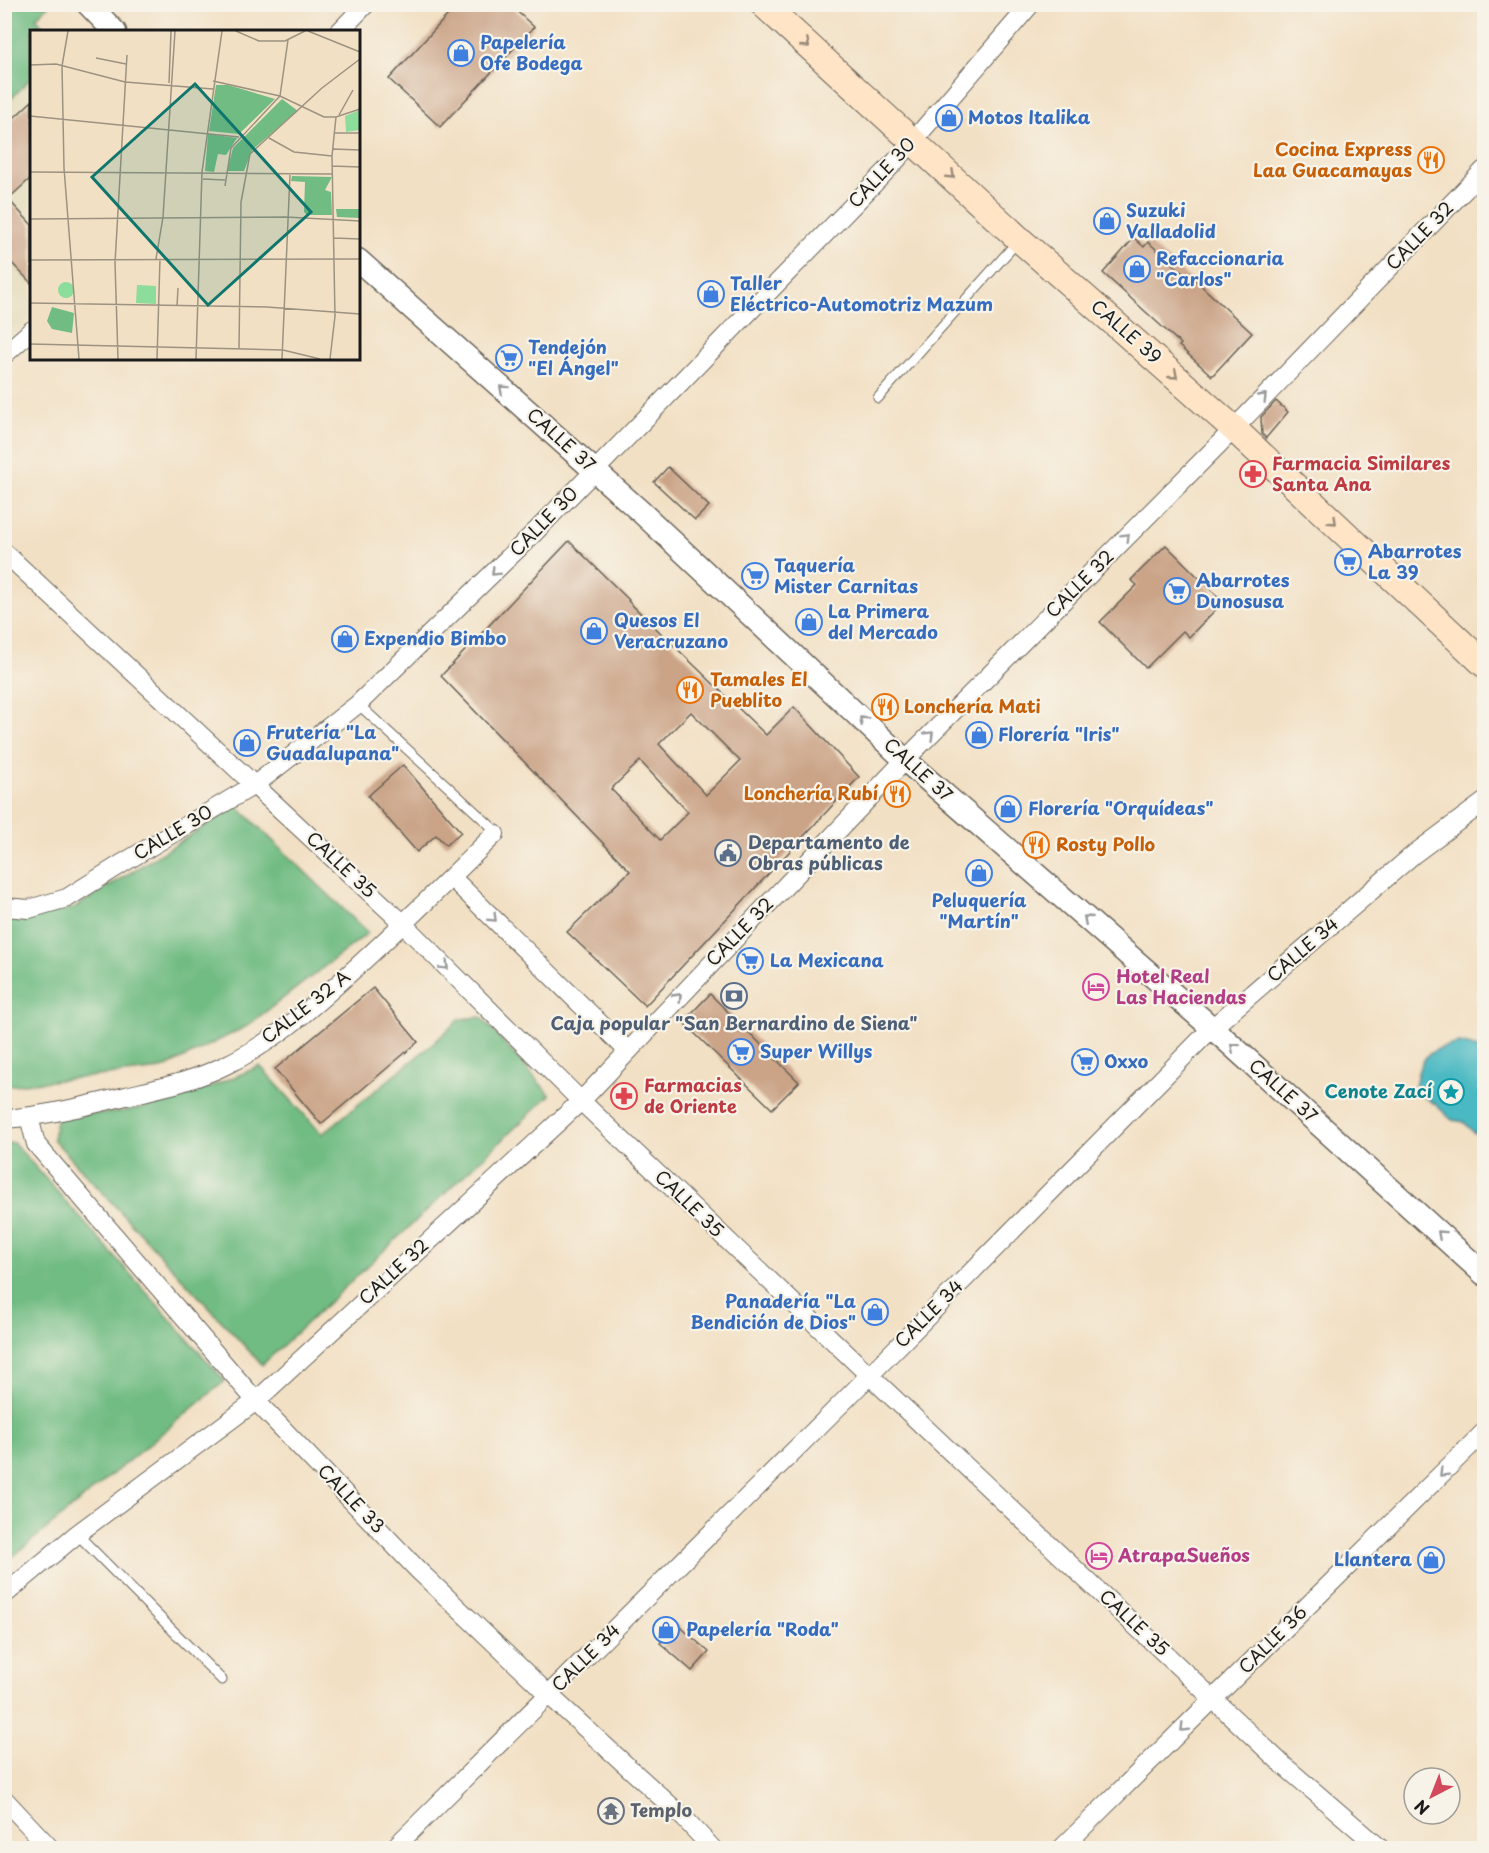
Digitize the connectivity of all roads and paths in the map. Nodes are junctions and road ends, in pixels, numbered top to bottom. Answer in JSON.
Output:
{"nodes":[{"id":1,"x":88,"y":4,"type":"edge"},
{"id":2,"x":366,"y":4,"type":"edge"},
{"id":3,"x":763,"y":4,"type":"edge"},
{"id":4,"x":1031,"y":4,"type":"edge"},
{"id":5,"x":113,"y":30,"type":"edge"},
{"id":6,"x":341,"y":30,"type":"edge"},
{"id":7,"x":914,"y":141,"type":"junction"},
{"id":8,"x":1485,"y":170,"type":"edge"},
{"id":9,"x":1019,"y":239,"type":"junction"},
{"id":10,"x":360,"y":262,"type":"edge"},
{"id":11,"x":30,"y":332,"type":"edge"},
{"id":12,"x":4,"y":355,"type":"edge"},
{"id":13,"x":878,"y":398,"type":"dead end"},
{"id":14,"x":1233,"y":428,"type":"junction"},
{"id":15,"x":594,"y":470,"type":"junction"},
{"id":16,"x":4,"y":552,"type":"edge"},
{"id":17,"x":1485,"y":664,"type":"edge"},
{"id":18,"x":358,"y":704,"type":"junction"},
{"id":19,"x":905,"y":760,"type":"junction"},
{"id":20,"x":256,"y":784,"type":"junction"},
{"id":21,"x":1485,"y":802,"type":"edge"},
{"id":22,"x":495,"y":834,"type":"joint"},
{"id":23,"x":451,"y":877,"type":"junction"},
{"id":24,"x":4,"y":907,"type":"edge"},
{"id":25,"x":404,"y":925,"type":"junction"},
{"id":26,"x":1212,"y":1028,"type":"junction"},
{"id":27,"x":628,"y":1051,"type":"junction"},
{"id":28,"x":581,"y":1101,"type":"junction"},
{"id":29,"x":29,"y":1117,"type":"junction"},
{"id":30,"x":4,"y":1119,"type":"edge"},
{"id":31,"x":1485,"y":1274,"type":"edge"},
{"id":32,"x":869,"y":1375,"type":"junction"},
{"id":33,"x":256,"y":1401,"type":"junction"},
{"id":34,"x":1485,"y":1432,"type":"edge"},
{"id":35,"x":77,"y":1534,"type":"junction"},
{"id":36,"x":4,"y":1595,"type":"edge"},
{"id":37,"x":222,"y":1680,"type":"dead end"},
{"id":38,"x":549,"y":1695,"type":"junction"},
{"id":39,"x":1214,"y":1698,"type":"junction"},
{"id":40,"x":4,"y":1799,"type":"edge"},
{"id":41,"x":50,"y":1848,"type":"edge"},
{"id":42,"x":394,"y":1848,"type":"edge"},
{"id":43,"x":712,"y":1848,"type":"edge"},
{"id":44,"x":1062,"y":1848,"type":"edge"},
{"id":45,"x":1380,"y":1848,"type":"edge"}],
"edges":[{"from":1,"to":5,"type":"street"},
{"from":2,"to":6,"type":"street"},
{"from":3,"to":7,"type":"main road","name":"CALLE 39","one_way":true},
{"from":4,"to":7,"type":"street","name":"CALLE 30"},
{"from":7,"to":9,"type":"main road","name":"CALLE 39","one_way":true},
{"from":7,"to":15,"type":"street","name":"CALLE 30"},
{"from":14,"to":8,"type":"street","name":"CALLE 32","one_way":true},
{"from":9,"to":13,"type":"lane"},
{"from":9,"to":14,"type":"main road","name":"CALLE 39","one_way":true},
{"from":15,"to":10,"type":"street","name":"CALLE 37","one_way":true},
{"from":11,"to":12,"type":"street"},
{"from":14,"to":17,"type":"main road","name":"CALLE 39","one_way":true},
{"from":19,"to":14,"type":"street","name":"CALLE 32","one_way":true},
{"from":15,"to":18,"type":"street","name":"CALLE 30","one_way":true},
{"from":19,"to":15,"type":"street","name":"CALLE 37","one_way":true},
{"from":16,"to":20,"type":"street","name":"CALLE 35"},
{"from":18,"to":20,"type":"street","name":"CALLE 30"},
{"from":18,"to":22,"type":"lane"},
{"from":26,"to":19,"type":"street","name":"CALLE 37","one_way":true},
{"from":27,"to":19,"type":"street","name":"CALLE 32","one_way":true},
{"from":20,"to":24,"type":"street","name":"CALLE 30"},
{"from":20,"to":25,"type":"street","name":"CALLE 35"},
{"from":21,"to":26,"type":"street","name":"CALLE 34"},
{"from":22,"to":23,"type":"street","name":"CALLE 32 A"},
{"from":23,"to":25,"type":"street","name":"CALLE 32 A"},
{"from":23,"to":27,"type":"street","one_way":true},
{"from":25,"to":28,"type":"street","name":"CALLE 35","one_way":true},
{"from":25,"to":29,"type":"street","name":"CALLE 32 A"},
{"from":31,"to":26,"type":"street","name":"CALLE 37","one_way":true},
{"from":26,"to":32,"type":"street","name":"CALLE 34"},
{"from":27,"to":28,"type":"street","name":"CALLE 32"},
{"from":28,"to":32,"type":"street","name":"CALLE 35"},
{"from":28,"to":33,"type":"street","name":"CALLE 32"},
{"from":29,"to":30,"type":"street","name":"CALLE 32 A"},
{"from":29,"to":33,"type":"street","name":"CALLE 33"},
{"from":32,"to":38,"type":"street","name":"CALLE 34"},
{"from":32,"to":39,"type":"street","name":"CALLE 35"},
{"from":33,"to":35,"type":"street","name":"CALLE 32"},
{"from":33,"to":38,"type":"street","name":"CALLE 33"},
{"from":34,"to":39,"type":"street","name":"CALLE 36","one_way":true},
{"from":35,"to":36,"type":"street","name":"CALLE 32"},
{"from":35,"to":37,"type":"lane"},
{"from":38,"to":42,"type":"street","name":"CALLE 34"},
{"from":38,"to":43,"type":"street","name":"CALLE 33"},
{"from":39,"to":44,"type":"street","name":"CALLE 36","one_way":true},
{"from":39,"to":45,"type":"street","name":"CALLE 35"},
{"from":40,"to":41,"type":"street"}]}
